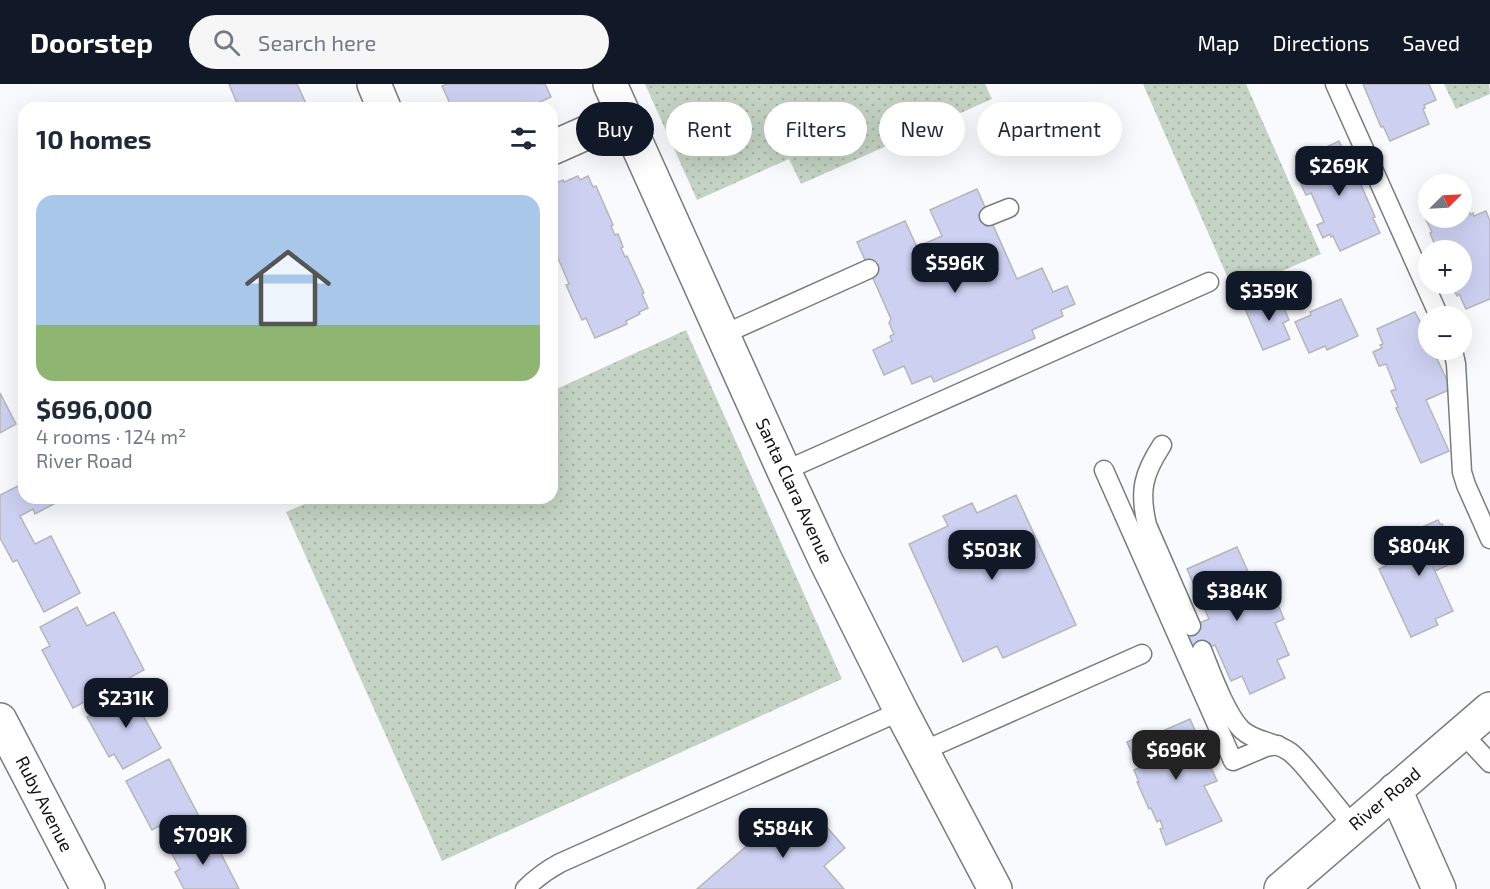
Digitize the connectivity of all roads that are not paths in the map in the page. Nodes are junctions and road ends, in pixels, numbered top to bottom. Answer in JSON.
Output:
{"nodes":[{"id":1,"x":374,"y":84,"type":"edge"},
{"id":2,"x":610,"y":84,"type":"edge"},
{"id":3,"x":1335,"y":84,"type":"edge"},
{"id":4,"x":382,"y":102,"type":"edge"},
{"id":5,"x":618,"y":102,"type":"edge"},
{"id":6,"x":576,"y":137,"type":"edge"},
{"id":7,"x":558,"y":145,"type":"edge"},
{"id":8,"x":642,"y":156,"type":"edge"},
{"id":9,"x":1009,"y":208,"type":"dead end"},
{"id":10,"x":989,"y":216,"type":"dead end"},
{"id":11,"x":869,"y":269,"type":"dead end"},
{"id":12,"x":1209,"y":282,"type":"dead end"},
{"id":13,"x":1435,"y":306,"type":"edge"},
{"id":14,"x":722,"y":335,"type":"junction"},
{"id":15,"x":1455,"y":360,"type":"edge"},
{"id":16,"x":1162,"y":445,"type":"dead end"},
{"id":17,"x":1104,"y":470,"type":"dead end"},
{"id":18,"x":784,"y":471,"type":"junction"},
{"id":19,"x":1490,"y":538,"type":"edge"},
{"id":20,"x":1191,"y":626,"type":"dead end"},
{"id":21,"x":1202,"y":650,"type":"dead end"},
{"id":22,"x":1142,"y":654,"type":"dead end"},
{"id":23,"x":1490,"y":709,"type":"edge"},
{"id":24,"x":901,"y":711,"type":"junction"},
{"id":25,"x":0,"y":720,"type":"edge"},
{"id":26,"x":1462,"y":733,"type":"junction"},
{"id":27,"x":1278,"y":746,"type":"junction"},
{"id":28,"x":923,"y":751,"type":"junction"},
{"id":29,"x":1490,"y":763,"type":"edge"},
{"id":30,"x":1395,"y":790,"type":"junction"},
{"id":31,"x":1353,"y":826,"type":"junction"},
{"id":32,"x":88,"y":889,"type":"edge"},
{"id":33,"x":525,"y":889,"type":"edge"},
{"id":34,"x":995,"y":889,"type":"edge"},
{"id":35,"x":1281,"y":889,"type":"edge"},
{"id":36,"x":1438,"y":889,"type":"edge"}],
"edges":[{"from":1,"to":4,"type":"street"},
{"from":2,"to":5,"type":"street","name":"Santa Clara Avenue"},
{"from":3,"to":13,"type":"lane"},
{"from":6,"to":7,"type":"street"},
{"from":8,"to":14,"type":"street","name":"Santa Clara Avenue"},
{"from":9,"to":10,"type":"lane"},
{"from":11,"to":14,"type":"lane"},
{"from":12,"to":18,"type":"lane"},
{"from":14,"to":18,"type":"street","name":"Santa Clara Avenue"},
{"from":15,"to":19,"type":"lane"},
{"from":16,"to":20,"type":"lane"},
{"from":17,"to":27,"type":"lane"},
{"from":18,"to":24,"type":"street","name":"Santa Clara Avenue"},
{"from":21,"to":27,"type":"lane"},
{"from":22,"to":28,"type":"lane"},
{"from":23,"to":26,"type":"street","name":"River Road"},
{"from":24,"to":28,"type":"street","name":"Santa Clara Avenue"},
{"from":24,"to":33,"type":"lane"},
{"from":25,"to":32,"type":"street","name":"Ruby Avenue"},
{"from":26,"to":29,"type":"lane"},
{"from":26,"to":30,"type":"street","name":"River Road"},
{"from":27,"to":31,"type":"lane"},
{"from":28,"to":34,"type":"street","name":"Santa Clara Avenue"},
{"from":30,"to":31,"type":"street","name":"River Road"},
{"from":30,"to":36,"type":"street"},
{"from":31,"to":35,"type":"street","name":"River Road"}]}
